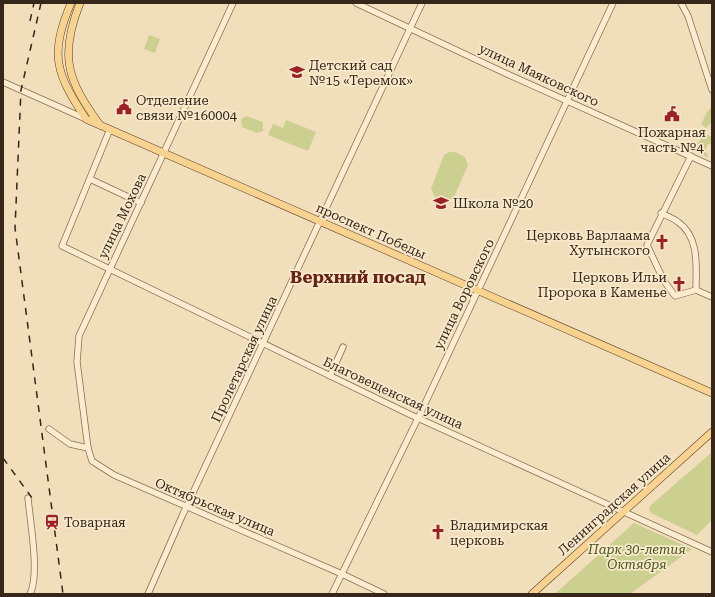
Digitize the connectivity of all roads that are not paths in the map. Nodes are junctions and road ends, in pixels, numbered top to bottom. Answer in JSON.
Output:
{"nodes":[{"id":1,"x":71,"y":3,"type":"edge"},
{"id":2,"x":80,"y":3,"type":"edge"},
{"id":3,"x":233,"y":3,"type":"edge"},
{"id":4,"x":356,"y":3,"type":"edge"},
{"id":5,"x":422,"y":3,"type":"edge"},
{"id":6,"x":613,"y":3,"type":"edge"},
{"id":7,"x":681,"y":3,"type":"edge"},
{"id":8,"x":410,"y":28,"type":"junction"},
{"id":9,"x":3,"y":82,"type":"edge"},
{"id":10,"x":712,"y":90,"type":"edge"},
{"id":11,"x":568,"y":101,"type":"junction"},
{"id":12,"x":86,"y":119,"type":"junction"},
{"id":13,"x":100,"y":125,"type":"junction"},
{"id":14,"x":110,"y":129,"type":"junction"},
{"id":15,"x":165,"y":153,"type":"junction"},
{"id":16,"x":691,"y":156,"type":"junction"},
{"id":17,"x":712,"y":166,"type":"edge"},
{"id":18,"x":90,"y":179,"type":"junction"},
{"id":19,"x":141,"y":202,"type":"junction"},
{"id":20,"x":661,"y":213,"type":"junction"},
{"id":21,"x":320,"y":221,"type":"junction"},
{"id":22,"x":110,"y":269,"type":"junction"},
{"id":23,"x":478,"y":290,"type":"junction"},
{"id":24,"x":696,"y":290,"type":"junction"},
{"id":25,"x":712,"y":297,"type":"edge"},
{"id":26,"x":263,"y":345,"type":"junction"},
{"id":27,"x":343,"y":347,"type":"dead end"},
{"id":28,"x":330,"y":376,"type":"junction"},
{"id":29,"x":712,"y":393,"type":"edge"},
{"id":30,"x":418,"y":418,"type":"junction"},
{"id":31,"x":49,"y":428,"type":"dead end"},
{"id":32,"x":712,"y":432,"type":"edge"},
{"id":33,"x":88,"y":448,"type":"junction"},
{"id":34,"x":28,"y":498,"type":"dead end"},
{"id":35,"x":187,"y":506,"type":"junction"},
{"id":36,"x":623,"y":512,"type":"junction"},
{"id":37,"x":712,"y":552,"type":"edge"},
{"id":38,"x":342,"y":574,"type":"junction"},
{"id":39,"x":30,"y":594,"type":"edge"},
{"id":40,"x":148,"y":594,"type":"edge"},
{"id":41,"x":332,"y":594,"type":"edge"},
{"id":42,"x":384,"y":594,"type":"edge"},
{"id":43,"x":532,"y":594,"type":"edge"}],
"edges":[{"from":1,"to":12,"type":"main road"},
{"from":2,"to":13,"type":"main road"},
{"from":3,"to":15,"type":"street","name":"улица Мохова"},
{"from":4,"to":8,"type":"street","name":"улица Маяковского"},
{"from":5,"to":8,"type":"street","name":"Пролетарская улица"},
{"from":6,"to":11,"type":"street","name":"улица Воровского"},
{"from":7,"to":10,"type":"street"},
{"from":8,"to":11,"type":"street","name":"улица Маяковского"},
{"from":8,"to":21,"type":"street","name":"Пролетарская улица"},
{"from":9,"to":12,"type":"street","name":"проспект Победы"},
{"from":11,"to":16,"type":"street","name":"улица Маяковского"},
{"from":11,"to":23,"type":"street","name":"улица Воровского"},
{"from":12,"to":13,"type":"main road","name":"проспект Победы"},
{"from":13,"to":14,"type":"main road","name":"проспект Победы"},
{"from":14,"to":15,"type":"main road","name":"проспект Победы"},
{"from":14,"to":18,"type":"street"},
{"from":15,"to":19,"type":"street","name":"улица Мохова"},
{"from":15,"to":21,"type":"main road","name":"проспект Победы"},
{"from":16,"to":17,"type":"street","name":"улица Маяковского"},
{"from":16,"to":20,"type":"street"},
{"from":18,"to":19,"type":"street"},
{"from":18,"to":22,"type":"street","name":"Благовещенская улица"},
{"from":19,"to":22,"type":"street","name":"улица Мохова"},
{"from":20,"to":24,"type":"street"},
{"from":20,"to":24,"type":"street"},
{"from":21,"to":23,"type":"main road","name":"проспект Победы"},
{"from":21,"to":26,"type":"street","name":"Пролетарская улица"},
{"from":22,"to":26,"type":"street","name":"Благовещенская улица"},
{"from":22,"to":33,"type":"street","name":"улица Мохова"},
{"from":23,"to":29,"type":"main road","name":"проспект Победы"},
{"from":23,"to":30,"type":"street","name":"улица Воровского"},
{"from":24,"to":25,"type":"street"},
{"from":26,"to":28,"type":"street","name":"Благовещенская улица"},
{"from":26,"to":35,"type":"street","name":"Пролетарская улица"},
{"from":27,"to":28,"type":"street"},
{"from":28,"to":30,"type":"street","name":"Благовещенская улица"},
{"from":30,"to":36,"type":"street","name":"Благовещенская улица"},
{"from":30,"to":38,"type":"street","name":"улица Воровского"},
{"from":31,"to":33,"type":"street"},
{"from":32,"to":36,"type":"main road","name":"Ленинградская улица"},
{"from":33,"to":35,"type":"street","name":"Октябрьская улица"},
{"from":34,"to":39,"type":"street"},
{"from":35,"to":38,"type":"street","name":"Октябрьская улица"},
{"from":35,"to":40,"type":"street","name":"Пролетарская улица"},
{"from":36,"to":37,"type":"street","name":"Благовещенская улица"},
{"from":36,"to":43,"type":"main road","name":"Ленинградская улица"},
{"from":38,"to":41,"type":"street","name":"улица Воровского"},
{"from":38,"to":42,"type":"street","name":"Октябрьская улица"}]}
